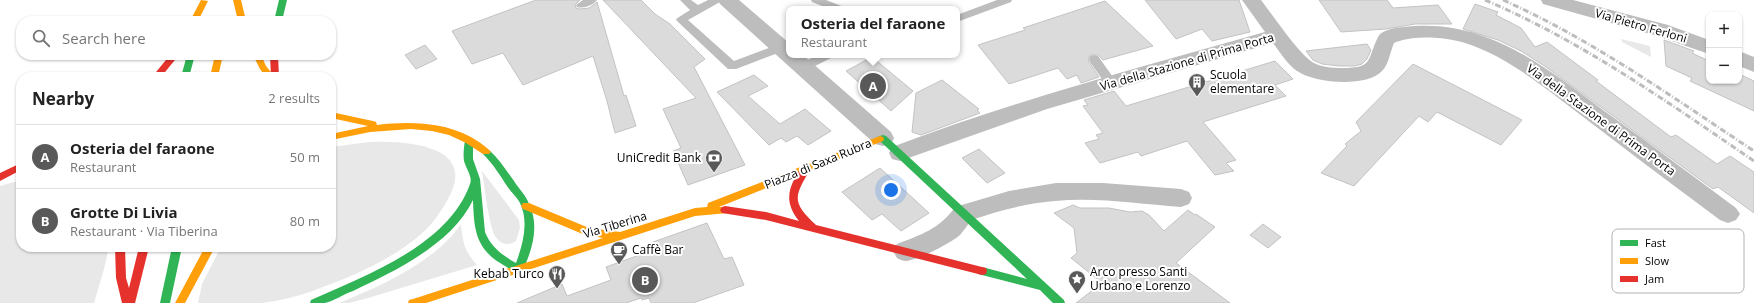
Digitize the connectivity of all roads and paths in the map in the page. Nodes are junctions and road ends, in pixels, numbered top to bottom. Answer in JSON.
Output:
{"nodes":[{"id":1,"x":237,"y":0,"type":"edge"},
{"id":2,"x":283,"y":0,"type":"edge"},
{"id":3,"x":592,"y":0,"type":"edge"},
{"id":4,"x":685,"y":0,"type":"edge"},
{"id":5,"x":716,"y":0,"type":"edge"},
{"id":6,"x":727,"y":0,"type":"edge"},
{"id":7,"x":816,"y":0,"type":"edge"},
{"id":8,"x":1007,"y":0,"type":"edge"},
{"id":9,"x":1251,"y":0,"type":"edge"},
{"id":10,"x":1550,"y":0,"type":"edge"},
{"id":11,"x":205,"y":1,"type":"edge"},
{"id":12,"x":581,"y":5,"type":"dead end"},
{"id":13,"x":832,"y":6,"type":"edge"},
{"id":14,"x":697,"y":10,"type":"junction"},
{"id":15,"x":197,"y":16,"type":"edge"},
{"id":16,"x":201,"y":16,"type":"edge"},
{"id":17,"x":241,"y":16,"type":"edge"},
{"id":18,"x":279,"y":16,"type":"edge"},
{"id":19,"x":960,"y":18,"type":"edge"},
{"id":20,"x":1278,"y":35,"type":"junction"},
{"id":21,"x":1706,"y":46,"type":"edge"},
{"id":22,"x":786,"y":52,"type":"edge"},
{"id":23,"x":786,"y":57,"type":"edge"},
{"id":24,"x":793,"y":58,"type":"edge"},
{"id":25,"x":1094,"y":59,"type":"dead end"},
{"id":26,"x":1742,"y":59,"type":"edge"},
{"id":27,"x":171,"y":60,"type":"edge"},
{"id":28,"x":190,"y":60,"type":"edge"},
{"id":29,"x":218,"y":60,"type":"edge"},
{"id":30,"x":260,"y":60,"type":"edge"},
{"id":31,"x":274,"y":60,"type":"edge"},
{"id":32,"x":1754,"y":65,"type":"edge"},
{"id":33,"x":160,"y":72,"type":"edge"},
{"id":34,"x":186,"y":72,"type":"edge"},
{"id":35,"x":215,"y":72,"type":"edge"},
{"id":36,"x":267,"y":72,"type":"edge"},
{"id":37,"x":275,"y":72,"type":"edge"},
{"id":38,"x":1111,"y":83,"type":"junction"},
{"id":39,"x":336,"y":116,"type":"edge"},
{"id":40,"x":388,"y":127,"type":"junction"},
{"id":41,"x":336,"y":136,"type":"edge"},
{"id":42,"x":883,"y":138,"type":"junction"},
{"id":43,"x":469,"y":140,"type":"junction"},
{"id":44,"x":900,"y":154,"type":"junction"},
{"id":45,"x":806,"y":168,"type":"junction"},
{"id":46,"x":16,"y":169,"type":"edge"},
{"id":47,"x":16,"y":175,"type":"edge"},
{"id":48,"x":0,"y":177,"type":"edge"},
{"id":49,"x":0,"y":180,"type":"edge"},
{"id":50,"x":475,"y":181,"type":"junction"},
{"id":51,"x":1181,"y":198,"type":"dead end"},
{"id":52,"x":526,"y":206,"type":"junction"},
{"id":53,"x":695,"y":212,"type":"junction"},
{"id":54,"x":963,"y":213,"type":"junction"},
{"id":55,"x":1728,"y":214,"type":"dead end"},
{"id":56,"x":814,"y":228,"type":"junction"},
{"id":57,"x":618,"y":236,"type":"junction"},
{"id":58,"x":905,"y":251,"type":"junction"},
{"id":59,"x":120,"y":252,"type":"edge"},
{"id":60,"x":143,"y":252,"type":"edge"},
{"id":61,"x":177,"y":252,"type":"edge"},
{"id":62,"x":207,"y":252,"type":"edge"},
{"id":63,"x":518,"y":269,"type":"junction"},
{"id":64,"x":1043,"y":287,"type":"junction"},
{"id":65,"x":127,"y":303,"type":"edge"},
{"id":66,"x":130,"y":303,"type":"edge"},
{"id":67,"x":165,"y":303,"type":"edge"},
{"id":68,"x":180,"y":303,"type":"edge"},
{"id":69,"x":315,"y":303,"type":"edge"},
{"id":70,"x":412,"y":303,"type":"edge"},
{"id":71,"x":1060,"y":303,"type":"edge"}],
"edges":[{"from":1,"to":17,"type":"main road"},
{"from":2,"to":18,"type":"main road"},
{"from":3,"to":12,"type":"lane"},
{"from":4,"to":14,"type":"lane"},
{"from":5,"to":14,"type":"lane"},
{"from":6,"to":22,"type":"street"},
{"from":7,"to":13,"type":"lane"},
{"from":8,"to":19,"type":"lane"},
{"from":9,"to":20,"type":"street"},
{"from":10,"to":21,"type":"street","name":"Via Pietro Ferloni"},
{"from":11,"to":15,"type":"main road"},
{"from":11,"to":16,"type":"main road"},
{"from":14,"to":23,"type":"lane"},
{"from":20,"to":38,"type":"street","name":"Via della Stazione di Prima Porta"},
{"from":20,"to":55,"type":"street","name":"Via della Stazione di Prima Porta"},
{"from":24,"to":42,"type":"street"},
{"from":25,"to":38,"type":"lane"},
{"from":26,"to":32,"type":"street"},
{"from":27,"to":33,"type":"main road"},
{"from":28,"to":34,"type":"main road"},
{"from":29,"to":35,"type":"main road"},
{"from":30,"to":36,"type":"main road"},
{"from":31,"to":37,"type":"main road"},
{"from":38,"to":44,"type":"street","name":"Via della Stazione di Prima Porta"},
{"from":39,"to":40,"type":"main road"},
{"from":40,"to":41,"type":"main road"},
{"from":40,"to":43,"type":"main road"},
{"from":42,"to":44,"type":"main road","name":"Piazza di Saxa Rubra"},
{"from":42,"to":45,"type":"main road","name":"Piazza di Saxa Rubra"},
{"from":43,"to":50,"type":"main road"},
{"from":43,"to":52,"type":"main road"},
{"from":44,"to":54,"type":"main road","name":"Piazza di Saxa Rubra"},
{"from":45,"to":53,"type":"main road","name":"Piazza di Saxa Rubra"},
{"from":45,"to":56,"type":"main road"},
{"from":46,"to":48,"type":"main road"},
{"from":47,"to":49,"type":"main road"},
{"from":50,"to":63,"type":"main road"},
{"from":50,"to":69,"type":"main road"},
{"from":51,"to":54,"type":"street"},
{"from":52,"to":57,"type":"main road"},
{"from":52,"to":63,"type":"main road"},
{"from":53,"to":56,"type":"main road","name":"Via Tiberina"},
{"from":53,"to":57,"type":"main road","name":"Via Tiberina"},
{"from":54,"to":58,"type":"street"},
{"from":54,"to":64,"type":"main road","name":"Piazza di Saxa Rubra"},
{"from":56,"to":58,"type":"main road","name":"Via Tiberina"},
{"from":57,"to":63,"type":"main road","name":"Via Tiberina"},
{"from":58,"to":64,"type":"main road"},
{"from":59,"to":65,"type":"main road"},
{"from":60,"to":66,"type":"main road"},
{"from":61,"to":67,"type":"main road"},
{"from":62,"to":68,"type":"main road"},
{"from":63,"to":70,"type":"main road","name":"Via Tiberina"},
{"from":64,"to":71,"type":"main road","name":"Piazza di Saxa Rubra"}]}
